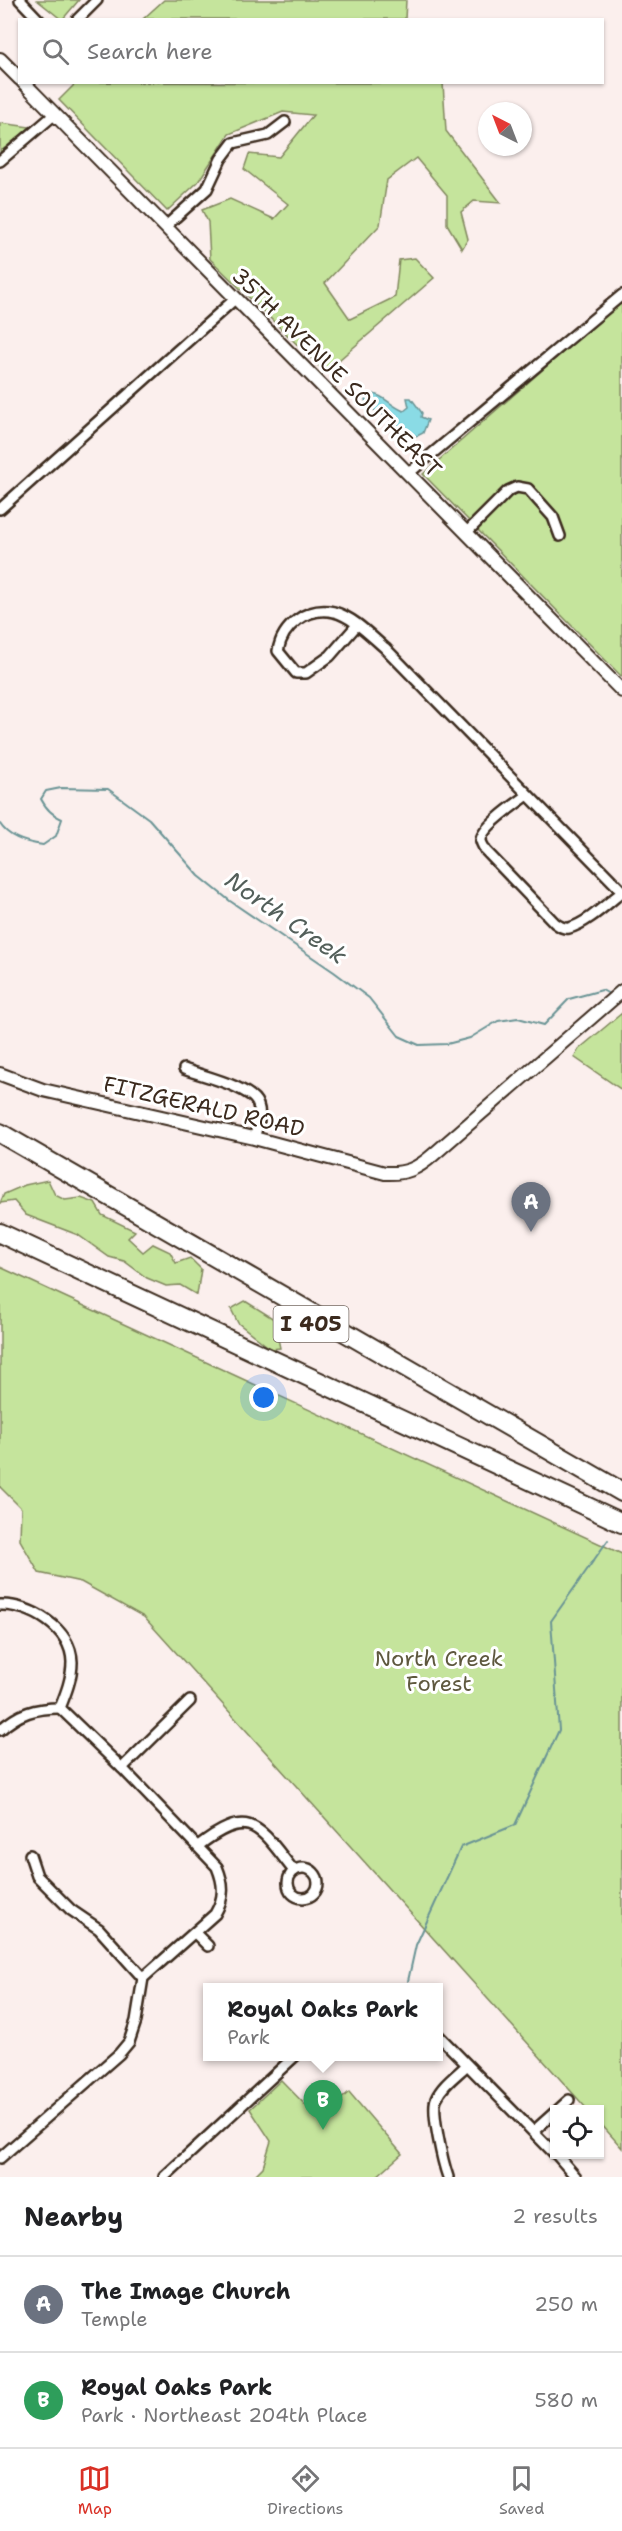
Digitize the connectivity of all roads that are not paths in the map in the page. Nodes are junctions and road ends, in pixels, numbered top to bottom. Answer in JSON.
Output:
{"nodes":[{"id":1,"x":20,"y":0,"type":"edge"},
{"id":2,"x":98,"y":0,"type":"edge"},
{"id":3,"x":37,"y":18,"type":"edge"},
{"id":4,"x":79,"y":18,"type":"edge"},
{"id":5,"x":0,"y":59,"type":"edge"},
{"id":6,"x":18,"y":77,"type":"edge"},
{"id":7,"x":25,"y":84,"type":"edge"},
{"id":8,"x":55,"y":114,"type":"junction"},
{"id":9,"x":285,"y":122,"type":"dead end"},
{"id":10,"x":0,"y":161,"type":"edge"},
{"id":11,"x":166,"y":226,"type":"junction"},
{"id":12,"x":622,"y":295,"type":"edge"},
{"id":13,"x":234,"y":299,"type":"junction"},
{"id":14,"x":409,"y":473,"type":"junction"},
{"id":15,"x":0,"y":509,"type":"edge"},
{"id":16,"x":467,"y":532,"type":"junction"},
{"id":17,"x":560,"y":536,"type":"dead end"},
{"id":18,"x":357,"y":625,"type":"junction"},
{"id":19,"x":622,"y":690,"type":"edge"},
{"id":20,"x":528,"y":795,"type":"junction"},
{"id":21,"x":622,"y":892,"type":"edge"},
{"id":22,"x":622,"y":990,"type":"edge"},
{"id":23,"x":184,"y":1070,"type":"dead end"},
{"id":24,"x":0,"y":1074,"type":"edge"},
{"id":25,"x":0,"y":1133,"type":"edge"},
{"id":26,"x":254,"y":1138,"type":"junction"},
{"id":27,"x":0,"y":1145,"type":"edge"},
{"id":28,"x":0,"y":1233,"type":"edge"},
{"id":29,"x":0,"y":1242,"type":"edge"},
{"id":30,"x":468,"y":1409,"type":"junction"},
{"id":31,"x":622,"y":1492,"type":"edge"},
{"id":32,"x":622,"y":1503,"type":"edge"},
{"id":33,"x":622,"y":1523,"type":"edge"},
{"id":34,"x":622,"y":1530,"type":"edge"},
{"id":35,"x":0,"y":1605,"type":"edge"},
{"id":36,"x":190,"y":1701,"type":"dead end"},
{"id":37,"x":60,"y":1708,"type":"junction"},
{"id":38,"x":0,"y":1730,"type":"edge"},
{"id":39,"x":122,"y":1768,"type":"junction"},
{"id":40,"x":198,"y":1846,"type":"junction"},
{"id":41,"x":30,"y":1855,"type":"dead end"},
{"id":42,"x":294,"y":1871,"type":"dead end"},
{"id":43,"x":195,"y":1933,"type":"junction"},
{"id":44,"x":208,"y":1946,"type":"dead end"},
{"id":45,"x":143,"y":1978,"type":"junction"},
{"id":46,"x":443,"y":2041,"type":"edge"},
{"id":47,"x":290,"y":2061,"type":"edge"},
{"id":48,"x":467,"y":2065,"type":"junction"},
{"id":49,"x":569,"y":2100,"type":"dead end"},
{"id":50,"x":563,"y":2105,"type":"edge"},
{"id":51,"x":550,"y":2117,"type":"edge"},
{"id":52,"x":535,"y":2130,"type":"junction"},
{"id":53,"x":550,"y":2147,"type":"edge"},
{"id":54,"x":0,"y":2158,"type":"edge"},
{"id":55,"x":560,"y":2159,"type":"edge"},
{"id":56,"x":164,"y":2177,"type":"edge"},
{"id":57,"x":448,"y":2177,"type":"edge"},
{"id":58,"x":576,"y":2177,"type":"edge"}],
"edges":[{"from":1,"to":3,"type":"street"},
{"from":2,"to":4,"type":"street"},
{"from":5,"to":6,"type":"street"},
{"from":7,"to":8,"type":"street","name":"35TH AVENUE SOUTHEAST"},
{"from":8,"to":10,"type":"street"},
{"from":8,"to":11,"type":"street","name":"35TH AVENUE SOUTHEAST"},
{"from":9,"to":11,"type":"street"},
{"from":11,"to":13,"type":"street","name":"35TH AVENUE SOUTHEAST"},
{"from":12,"to":14,"type":"street"},
{"from":13,"to":14,"type":"street","name":"35TH AVENUE SOUTHEAST"},
{"from":13,"to":15,"type":"street"},
{"from":14,"to":16,"type":"street","name":"35TH AVENUE SOUTHEAST"},
{"from":16,"to":17,"type":"street"},
{"from":16,"to":19,"type":"street","name":"35TH AVENUE SOUTHEAST"},
{"from":18,"to":18,"type":"street"},
{"from":18,"to":20,"type":"street"},
{"from":20,"to":21,"type":"street"},
{"from":20,"to":21,"type":"street"},
{"from":22,"to":26,"type":"street","name":"FITZGERALD ROAD"},
{"from":23,"to":26,"type":"street"},
{"from":24,"to":26,"type":"street","name":"FITZGERALD ROAD"},
{"from":25,"to":30,"type":"highway","number":"I 405"},
{"from":27,"to":30,"type":"highway","number":"I 405"},
{"from":28,"to":33,"type":"highway","number":"I 405"},
{"from":29,"to":34,"type":"highway","number":"I 405"},
{"from":30,"to":31,"type":"highway","number":"I 405"},
{"from":30,"to":32,"type":"highway","number":"I 405"},
{"from":35,"to":37,"type":"street"},
{"from":36,"to":39,"type":"street"},
{"from":37,"to":38,"type":"street"},
{"from":37,"to":39,"type":"street"},
{"from":39,"to":40,"type":"street"},
{"from":40,"to":42,"type":"street"},
{"from":40,"to":43,"type":"street"},
{"from":41,"to":45,"type":"street"},
{"from":43,"to":44,"type":"street"},
{"from":43,"to":45,"type":"street"},
{"from":45,"to":54,"type":"street"},
{"from":46,"to":48,"type":"street"},
{"from":47,"to":56,"type":"street"},
{"from":48,"to":52,"type":"street"},
{"from":48,"to":57,"type":"street"},
{"from":49,"to":50,"type":"street"},
{"from":51,"to":52,"type":"street"},
{"from":52,"to":53,"type":"street"},
{"from":55,"to":58,"type":"street"}]}
